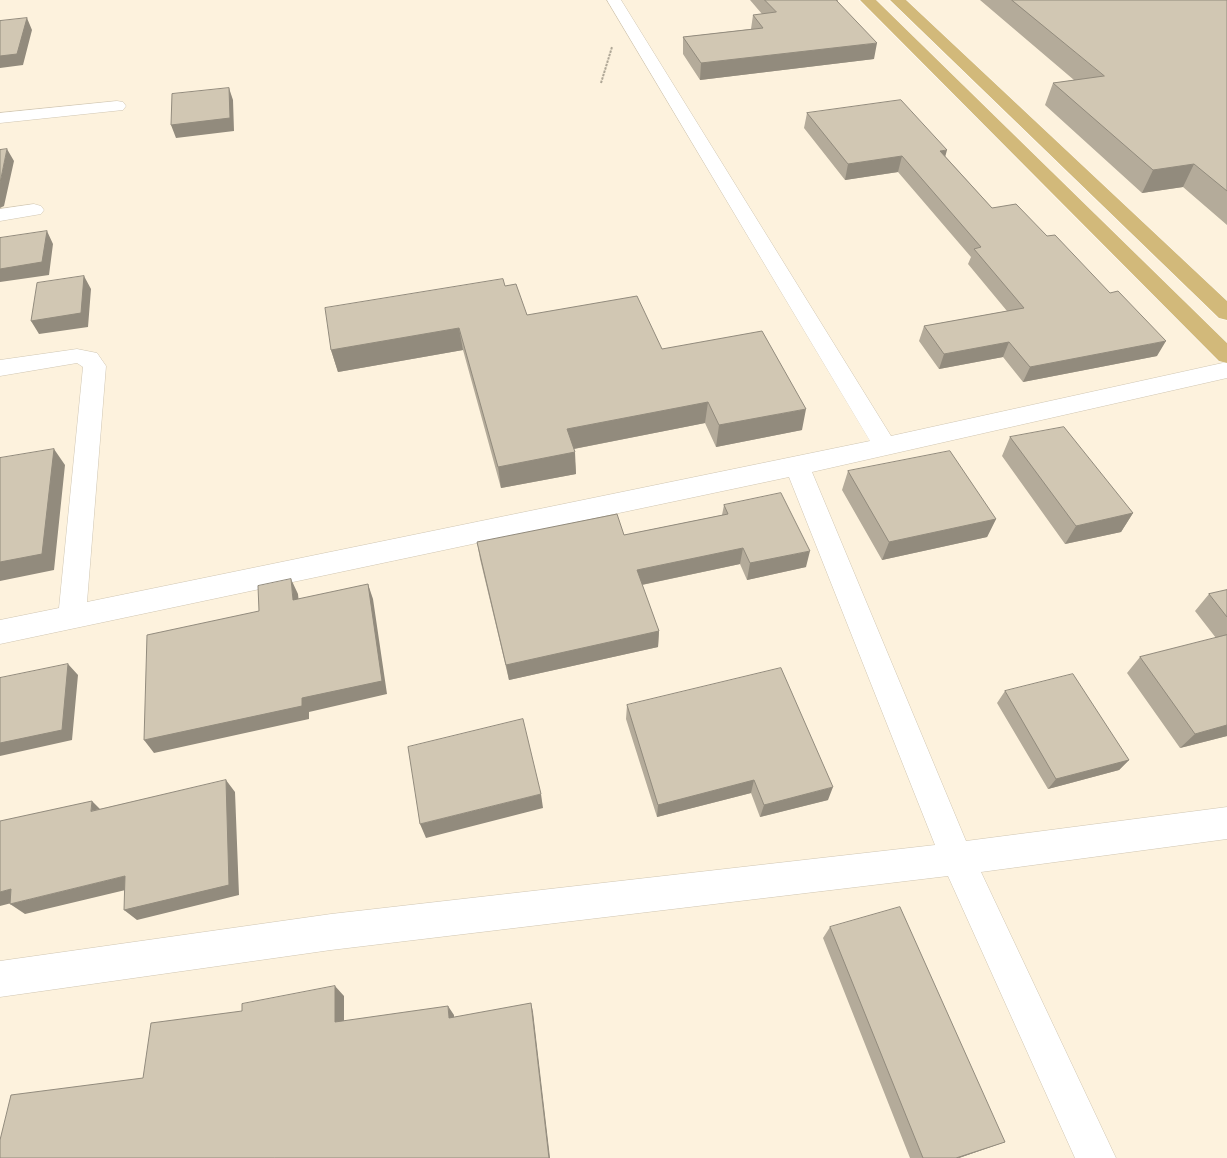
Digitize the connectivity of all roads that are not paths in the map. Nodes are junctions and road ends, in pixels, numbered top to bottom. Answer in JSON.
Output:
{"nodes":[{"id":1,"x":614,"y":0,"type":"edge"},
{"id":2,"x":867,"y":0,"type":"edge"},
{"id":3,"x":897,"y":0,"type":"edge"},
{"id":4,"x":117,"y":106,"type":"dead end"},
{"id":5,"x":0,"y":118,"type":"edge"},
{"id":6,"x":34,"y":210,"type":"dead end"},
{"id":7,"x":0,"y":214,"type":"edge"},
{"id":8,"x":1227,"y":313,"type":"edge"},
{"id":9,"x":1227,"y":356,"type":"edge"},
{"id":10,"x":0,"y":368,"type":"edge"},
{"id":11,"x":1227,"y":370,"type":"edge"},
{"id":12,"x":885,"y":446,"type":"junction"},
{"id":13,"x":797,"y":466,"type":"junction"},
{"id":14,"x":72,"y":617,"type":"junction"},
{"id":15,"x":0,"y":632,"type":"edge"},
{"id":16,"x":1227,"y":823,"type":"edge"},
{"id":17,"x":957,"y":858,"type":"junction"},
{"id":18,"x":0,"y":979,"type":"edge"},
{"id":19,"x":1096,"y":1158,"type":"edge"}],
"edges":[{"from":1,"to":12,"type":"street"},
{"from":2,"to":9,"type":"main road"},
{"from":3,"to":8,"type":"main road"},
{"from":4,"to":5,"type":"street"},
{"from":6,"to":7,"type":"street"},
{"from":10,"to":14,"type":"street"},
{"from":11,"to":12,"type":"street"},
{"from":12,"to":13,"type":"street"},
{"from":13,"to":14,"type":"street"},
{"from":13,"to":17,"type":"street"},
{"from":14,"to":15,"type":"street"},
{"from":16,"to":17,"type":"street"},
{"from":17,"to":18,"type":"street"},
{"from":17,"to":19,"type":"street"}]}
